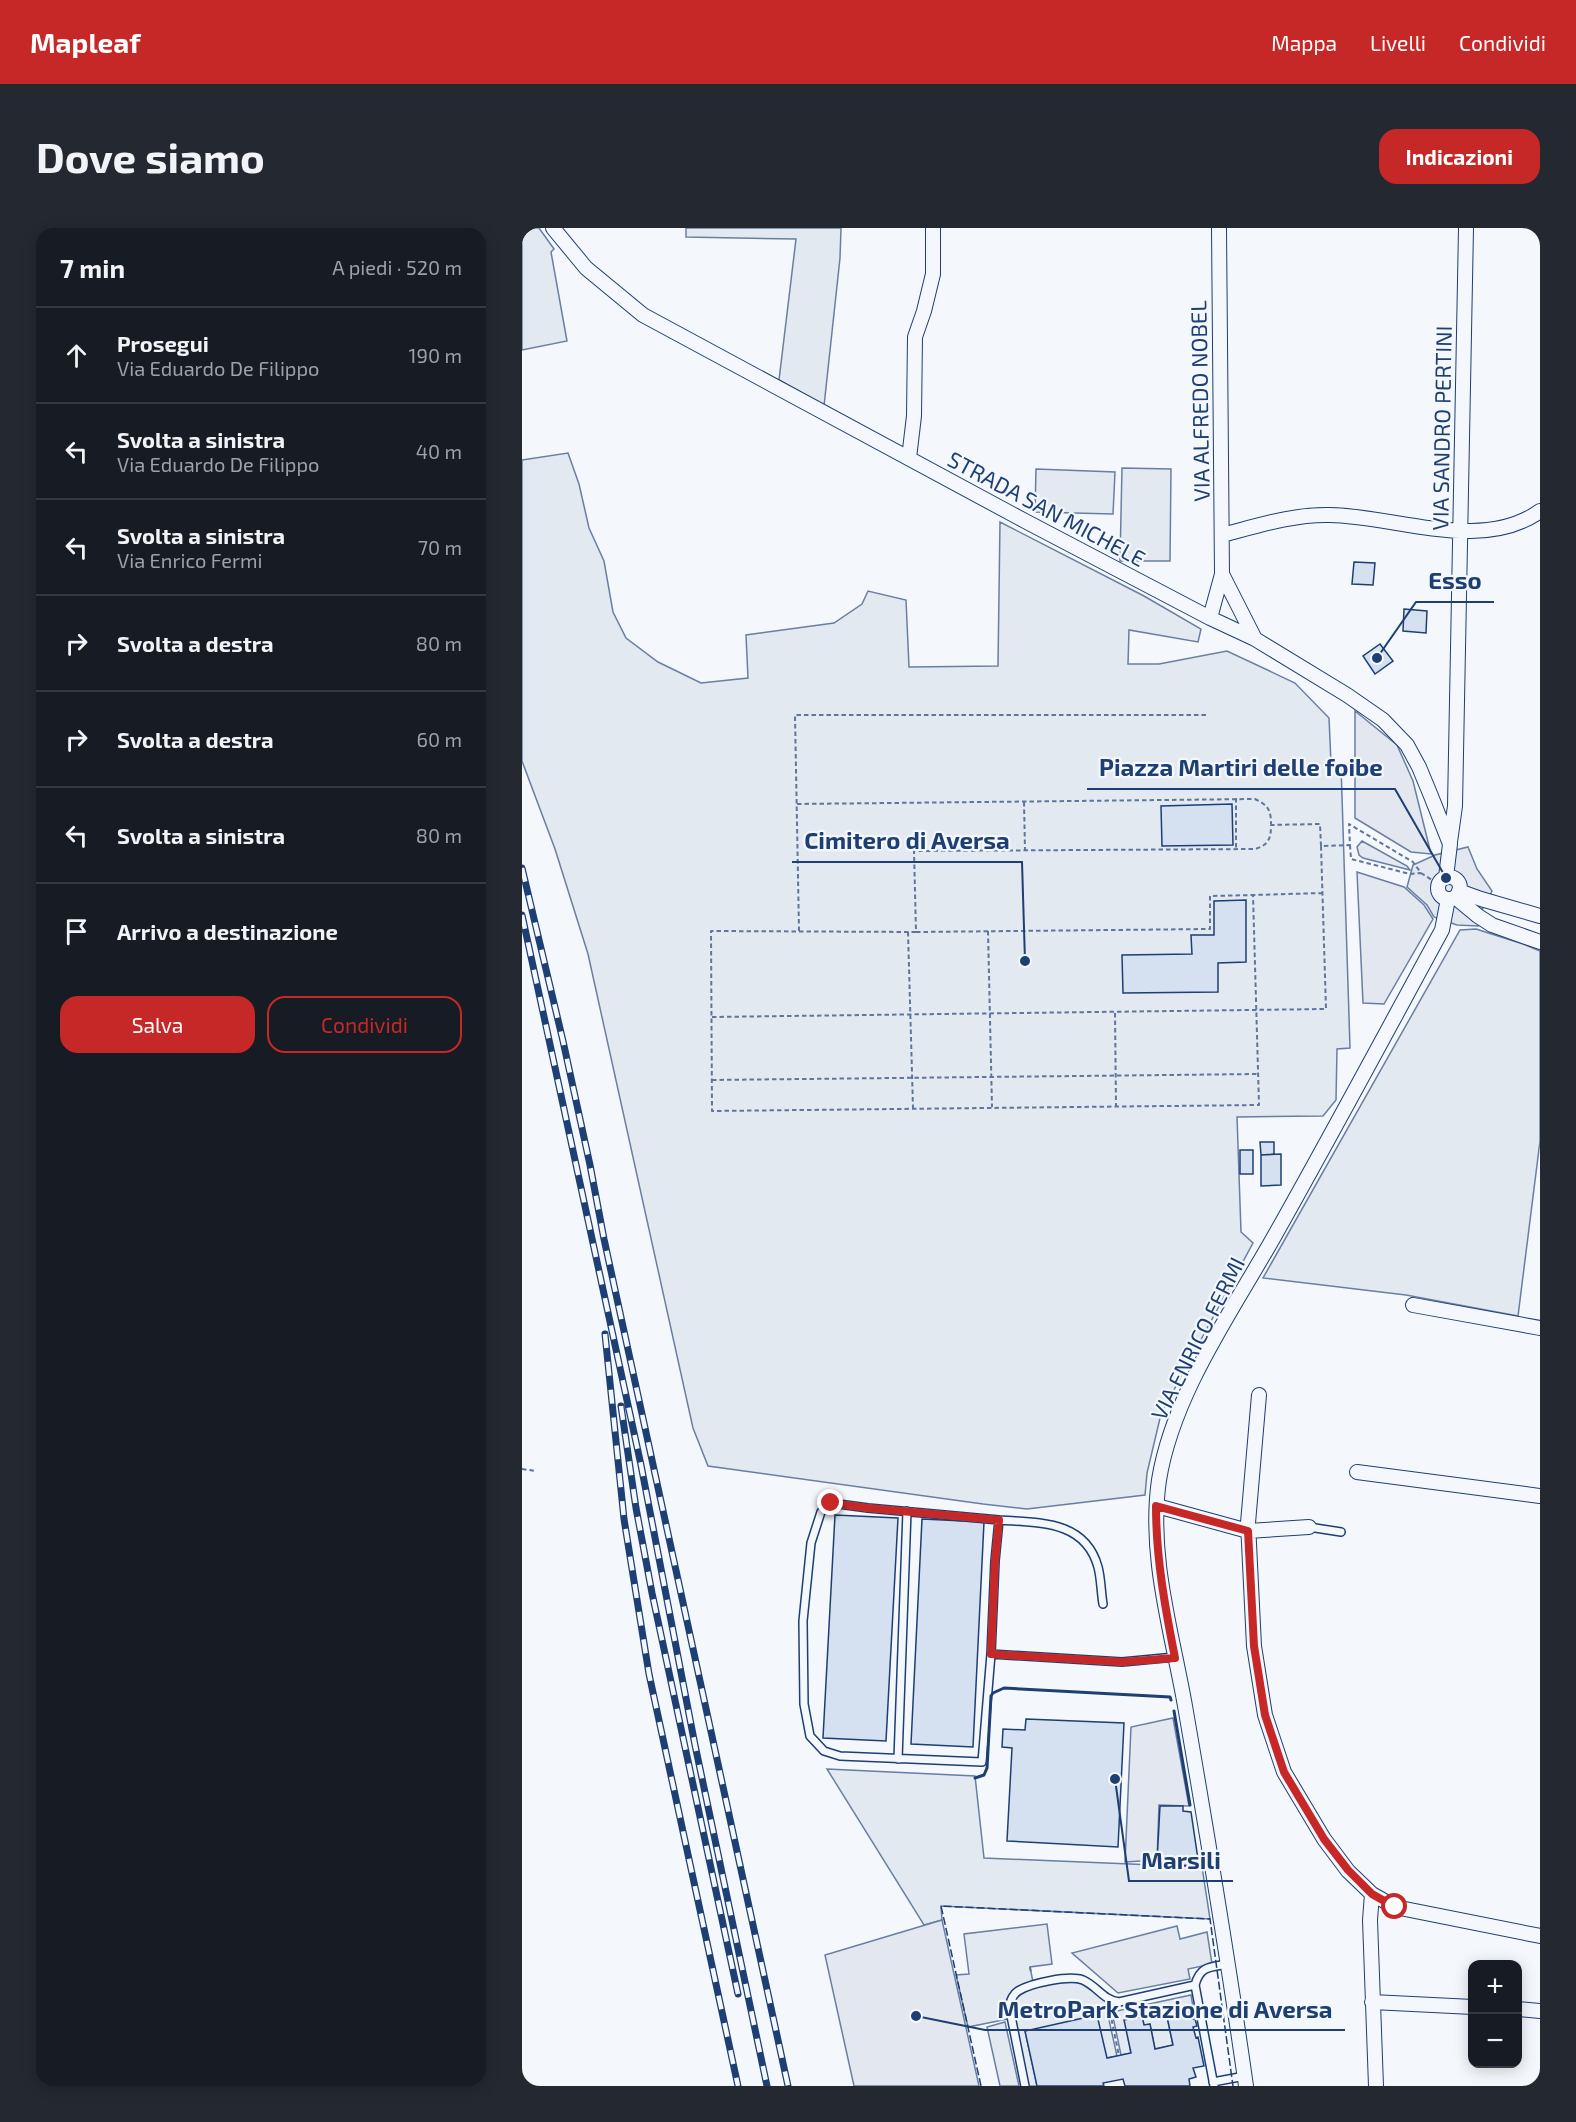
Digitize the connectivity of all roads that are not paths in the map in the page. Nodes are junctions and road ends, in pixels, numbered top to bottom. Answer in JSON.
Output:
{"nodes":[{"id":1,"x":553,"y":228,"type":"edge"},
{"id":2,"x":933,"y":228,"type":"edge"},
{"id":3,"x":1219,"y":228,"type":"edge"},
{"id":4,"x":1466,"y":228,"type":"edge"},
{"id":5,"x":909,"y":458,"type":"junction"},
{"id":6,"x":1540,"y":511,"type":"edge"},
{"id":7,"x":1460,"y":532,"type":"junction"},
{"id":8,"x":1222,"y":535,"type":"junction"},
{"id":9,"x":1222,"y":574,"type":"junction"},
{"id":10,"x":1210,"y":618,"type":"junction"},
{"id":11,"x":1256,"y":639,"type":"junction"},
{"id":12,"x":1450,"y":844,"type":"junction"},
{"id":13,"x":1442,"y":880,"type":"junction"},
{"id":14,"x":1454,"y":896,"type":"junction"},
{"id":15,"x":1540,"y":916,"type":"edge"},
{"id":16,"x":1540,"y":942,"type":"edge"},
{"id":17,"x":1413,"y":1305,"type":"dead end"},
{"id":18,"x":1540,"y":1328,"type":"edge"},
{"id":19,"x":1259,"y":1395,"type":"dead end"},
{"id":20,"x":1357,"y":1472,"type":"dead end"},
{"id":21,"x":1540,"y":1496,"type":"edge"},
{"id":22,"x":1156,"y":1506,"type":"junction"},
{"id":23,"x":907,"y":1511,"type":"junction"},
{"id":24,"x":999,"y":1520,"type":"junction"},
{"id":25,"x":1309,"y":1527,"type":"joint"},
{"id":26,"x":1248,"y":1531,"type":"junction"},
{"id":27,"x":1341,"y":1532,"type":"dead end"},
{"id":28,"x":1103,"y":1604,"type":"dead end"},
{"id":29,"x":991,"y":1654,"type":"junction"},
{"id":30,"x":1175,"y":1658,"type":"junction"},
{"id":31,"x":898,"y":1759,"type":"junction"},
{"id":32,"x":1372,"y":1894,"type":"junction"},
{"id":33,"x":1540,"y":1936,"type":"edge"},
{"id":34,"x":1228,"y":1964,"type":"junction"},
{"id":35,"x":1195,"y":1985,"type":"junction"},
{"id":36,"x":1372,"y":2002,"type":"junction"},
{"id":37,"x":1468,"y":2007,"type":"edge"},
{"id":38,"x":1522,"y":2009,"type":"edge"},
{"id":39,"x":1540,"y":2011,"type":"edge"},
{"id":40,"x":1245,"y":2081,"type":"edge"},
{"id":41,"x":1213,"y":2084,"type":"edge"},
{"id":42,"x":1025,"y":2086,"type":"edge"},
{"id":43,"x":1376,"y":2086,"type":"edge"}],
"edges":[{"from":1,"to":5,"type":"street","name":"STRADA SAN MICHELE"},
{"from":2,"to":5,"type":"street"},
{"from":3,"to":8,"type":"street","name":"VIA ALFREDO NOBEL"},
{"from":4,"to":7,"type":"street","name":"VIA SANDRO PERTINI"},
{"from":5,"to":10,"type":"street","name":"STRADA SAN MICHELE"},
{"from":6,"to":7,"type":"street"},
{"from":7,"to":8,"type":"street"},
{"from":7,"to":12,"type":"street","name":"VIA SANDRO PERTINI"},
{"from":8,"to":9,"type":"street","name":"VIA ALFREDO NOBEL"},
{"from":9,"to":10,"type":"street","name":"VIA ALFREDO NOBEL"},
{"from":9,"to":11,"type":"street","name":"VIA ALFREDO NOBEL"},
{"from":10,"to":11,"type":"street","name":"STRADA SAN MICHELE"},
{"from":11,"to":12,"type":"street","name":"STRADA SAN MICHELE"},
{"from":12,"to":13,"type":"street","name":"STRADA SAN MICHELE"},
{"from":13,"to":14,"type":"street"},
{"from":13,"to":14,"type":"street"},
{"from":14,"to":15,"type":"street"},
{"from":14,"to":16,"type":"street"},
{"from":14,"to":22,"type":"street","name":"VIA ENRICO FERMI"},
{"from":17,"to":18,"type":"street"},
{"from":19,"to":26,"type":"street"},
{"from":20,"to":21,"type":"street"},
{"from":22,"to":26,"type":"street"},
{"from":22,"to":30,"type":"street","name":"VIA ENRICO FERMI"},
{"from":23,"to":24,"type":"lane"},
{"from":23,"to":31,"type":"lane"},
{"from":23,"to":31,"type":"lane"},
{"from":24,"to":28,"type":"lane"},
{"from":24,"to":29,"type":"lane"},
{"from":25,"to":26,"type":"street"},
{"from":25,"to":27,"type":"lane"},
{"from":26,"to":32,"type":"street"},
{"from":29,"to":30,"type":"lane"},
{"from":29,"to":31,"type":"lane"},
{"from":30,"to":34,"type":"street","name":"VIA ENRICO FERMI"},
{"from":32,"to":33,"type":"street"},
{"from":32,"to":36,"type":"street"},
{"from":34,"to":35,"type":"lane"},
{"from":34,"to":40,"type":"street","name":"VIA ENRICO FERMI"},
{"from":35,"to":41,"type":"lane"},
{"from":35,"to":42,"type":"lane"},
{"from":36,"to":37,"type":"street"},
{"from":36,"to":43,"type":"street"},
{"from":38,"to":39,"type":"street"},
{"from":40,"to":41,"type":"lane"}]}
